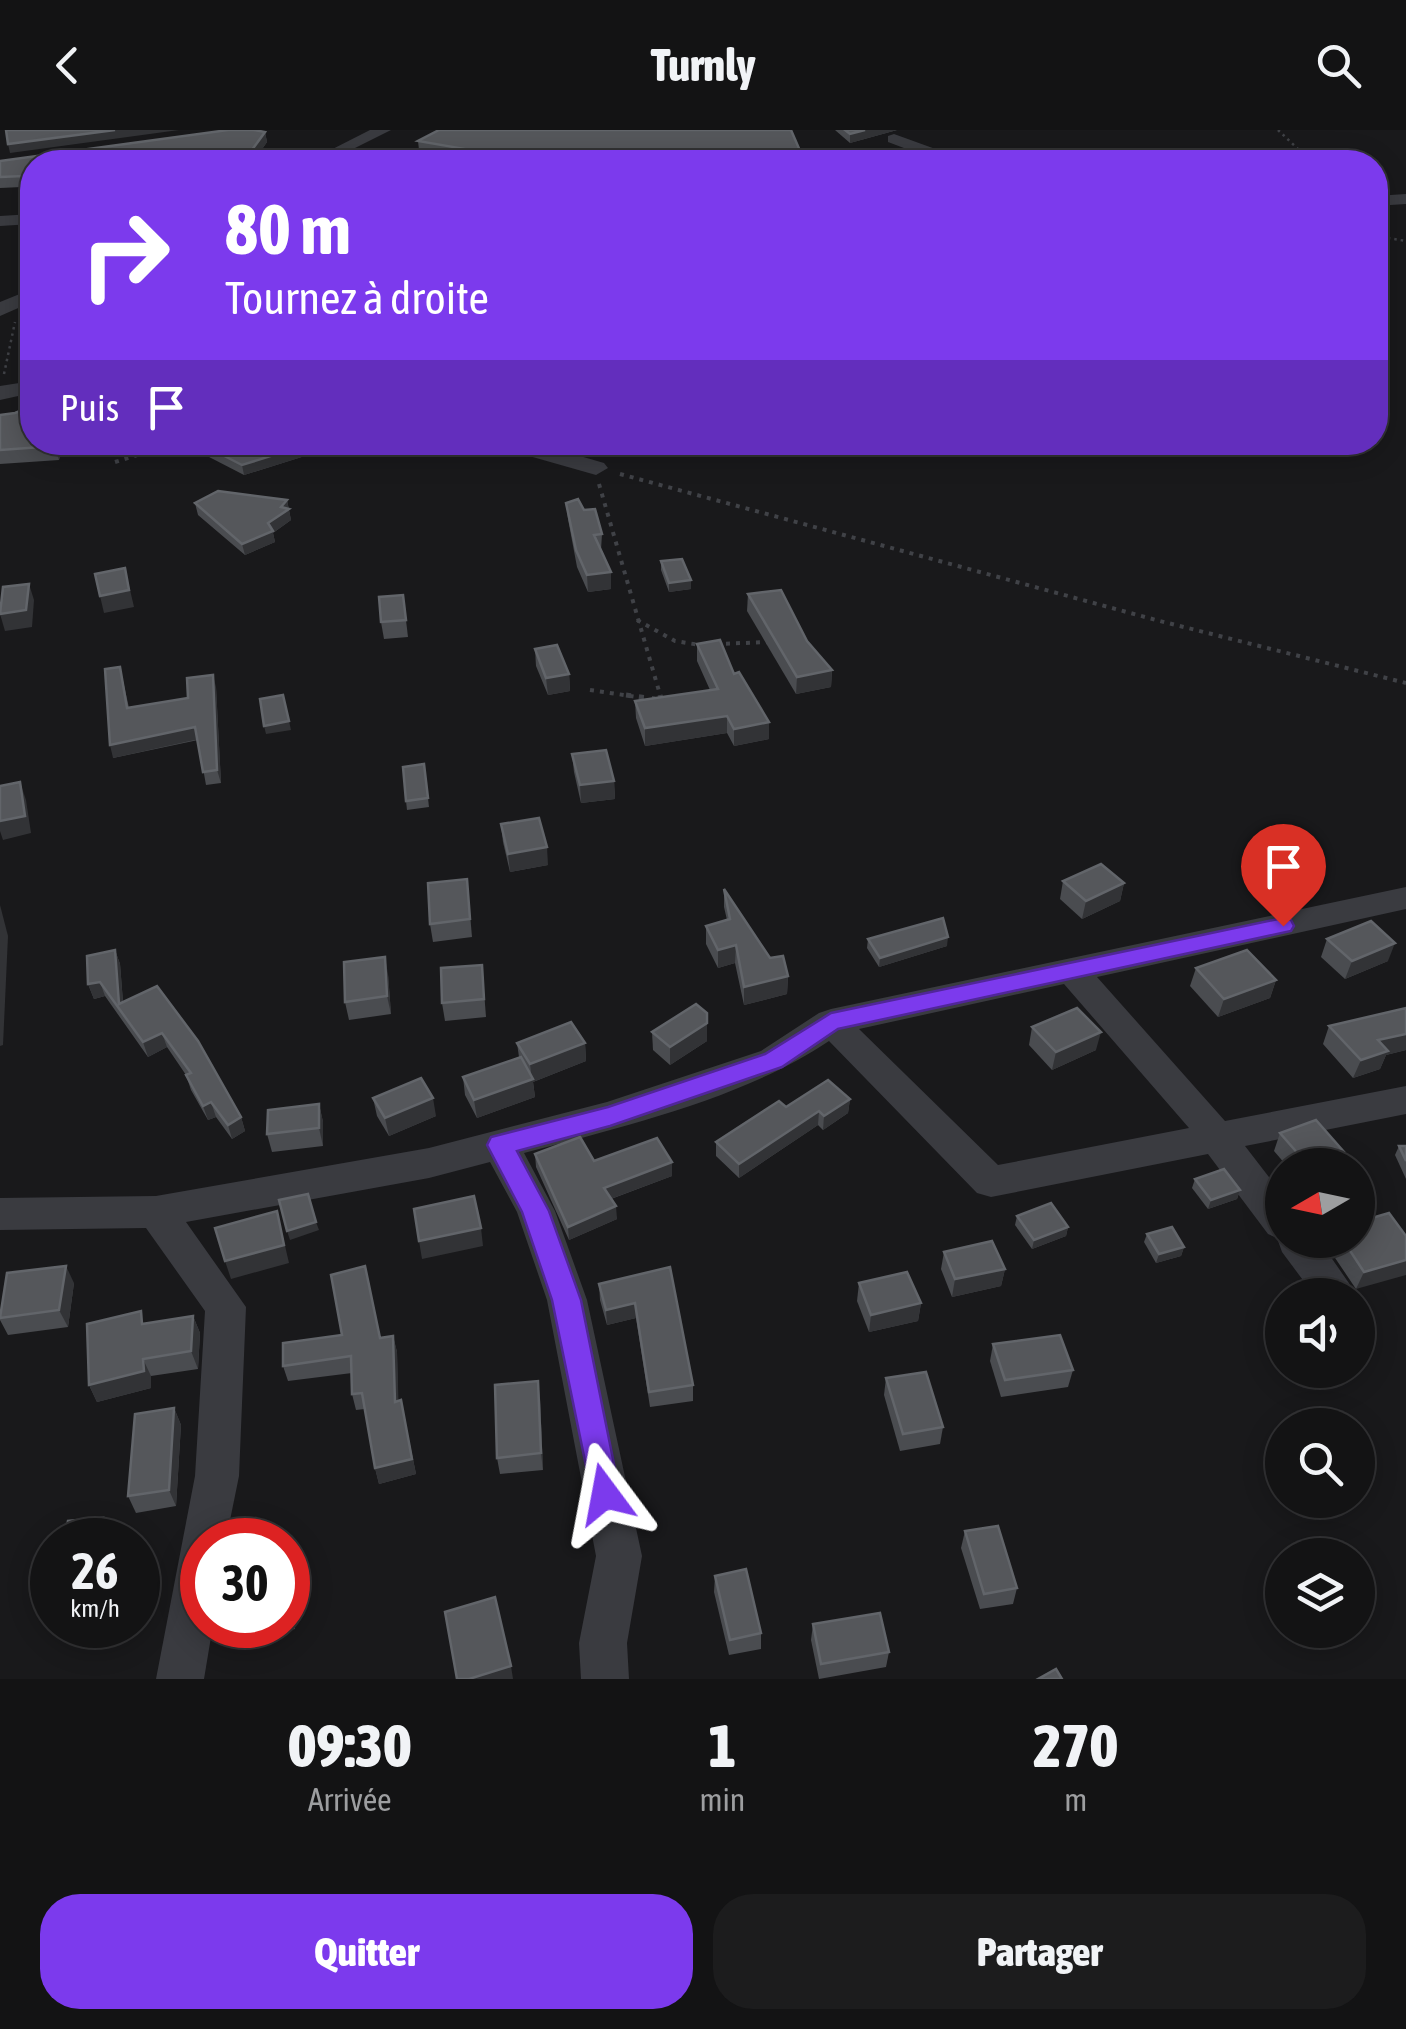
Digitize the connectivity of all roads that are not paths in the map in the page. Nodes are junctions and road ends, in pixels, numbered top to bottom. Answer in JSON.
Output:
{"nodes":[{"id":1,"x":383,"y":130,"type":"edge"},
{"id":2,"x":894,"y":135,"type":"edge"},
{"id":3,"x":340,"y":150,"type":"edge"},
{"id":4,"x":928,"y":150,"type":"edge"},
{"id":5,"x":550,"y":455,"type":"edge"},
{"id":6,"x":596,"y":468,"type":"road end"},
{"id":7,"x":1406,"y":898,"type":"edge"},
{"id":8,"x":1070,"y":968,"type":"junction"},
{"id":9,"x":831,"y":1022,"type":"junction"},
{"id":10,"x":1406,"y":1100,"type":"edge"},
{"id":11,"x":1216,"y":1135,"type":"junction"},
{"id":12,"x":500,"y":1145,"type":"junction"},
{"id":13,"x":1265,"y":1200,"type":"edge"},
{"id":14,"x":156,"y":1212,"type":"junction"},
{"id":15,"x":0,"y":1214,"type":"edge"},
{"id":16,"x":1310,"y":1258,"type":"edge"},
{"id":17,"x":1325,"y":1278,"type":"edge"},
{"id":18,"x":208,"y":1518,"type":"edge"},
{"id":19,"x":185,"y":1648,"type":"edge"},
{"id":20,"x":180,"y":1679,"type":"edge"},
{"id":21,"x":605,"y":1679,"type":"edge"}],
"edges":[{"from":1,"to":3,"type":"street"},
{"from":2,"to":4,"type":"street"},
{"from":5,"to":6,"type":"street"},
{"from":7,"to":8,"type":"street"},
{"from":8,"to":9,"type":"street"},
{"from":8,"to":11,"type":"street"},
{"from":9,"to":11,"type":"street"},
{"from":9,"to":12,"type":"street"},
{"from":10,"to":11,"type":"street"},
{"from":11,"to":13,"type":"street"},
{"from":12,"to":14,"type":"street"},
{"from":12,"to":21,"type":"street"},
{"from":14,"to":15,"type":"street"},
{"from":14,"to":18,"type":"street"},
{"from":16,"to":17,"type":"street"},
{"from":19,"to":20,"type":"street"}]}
